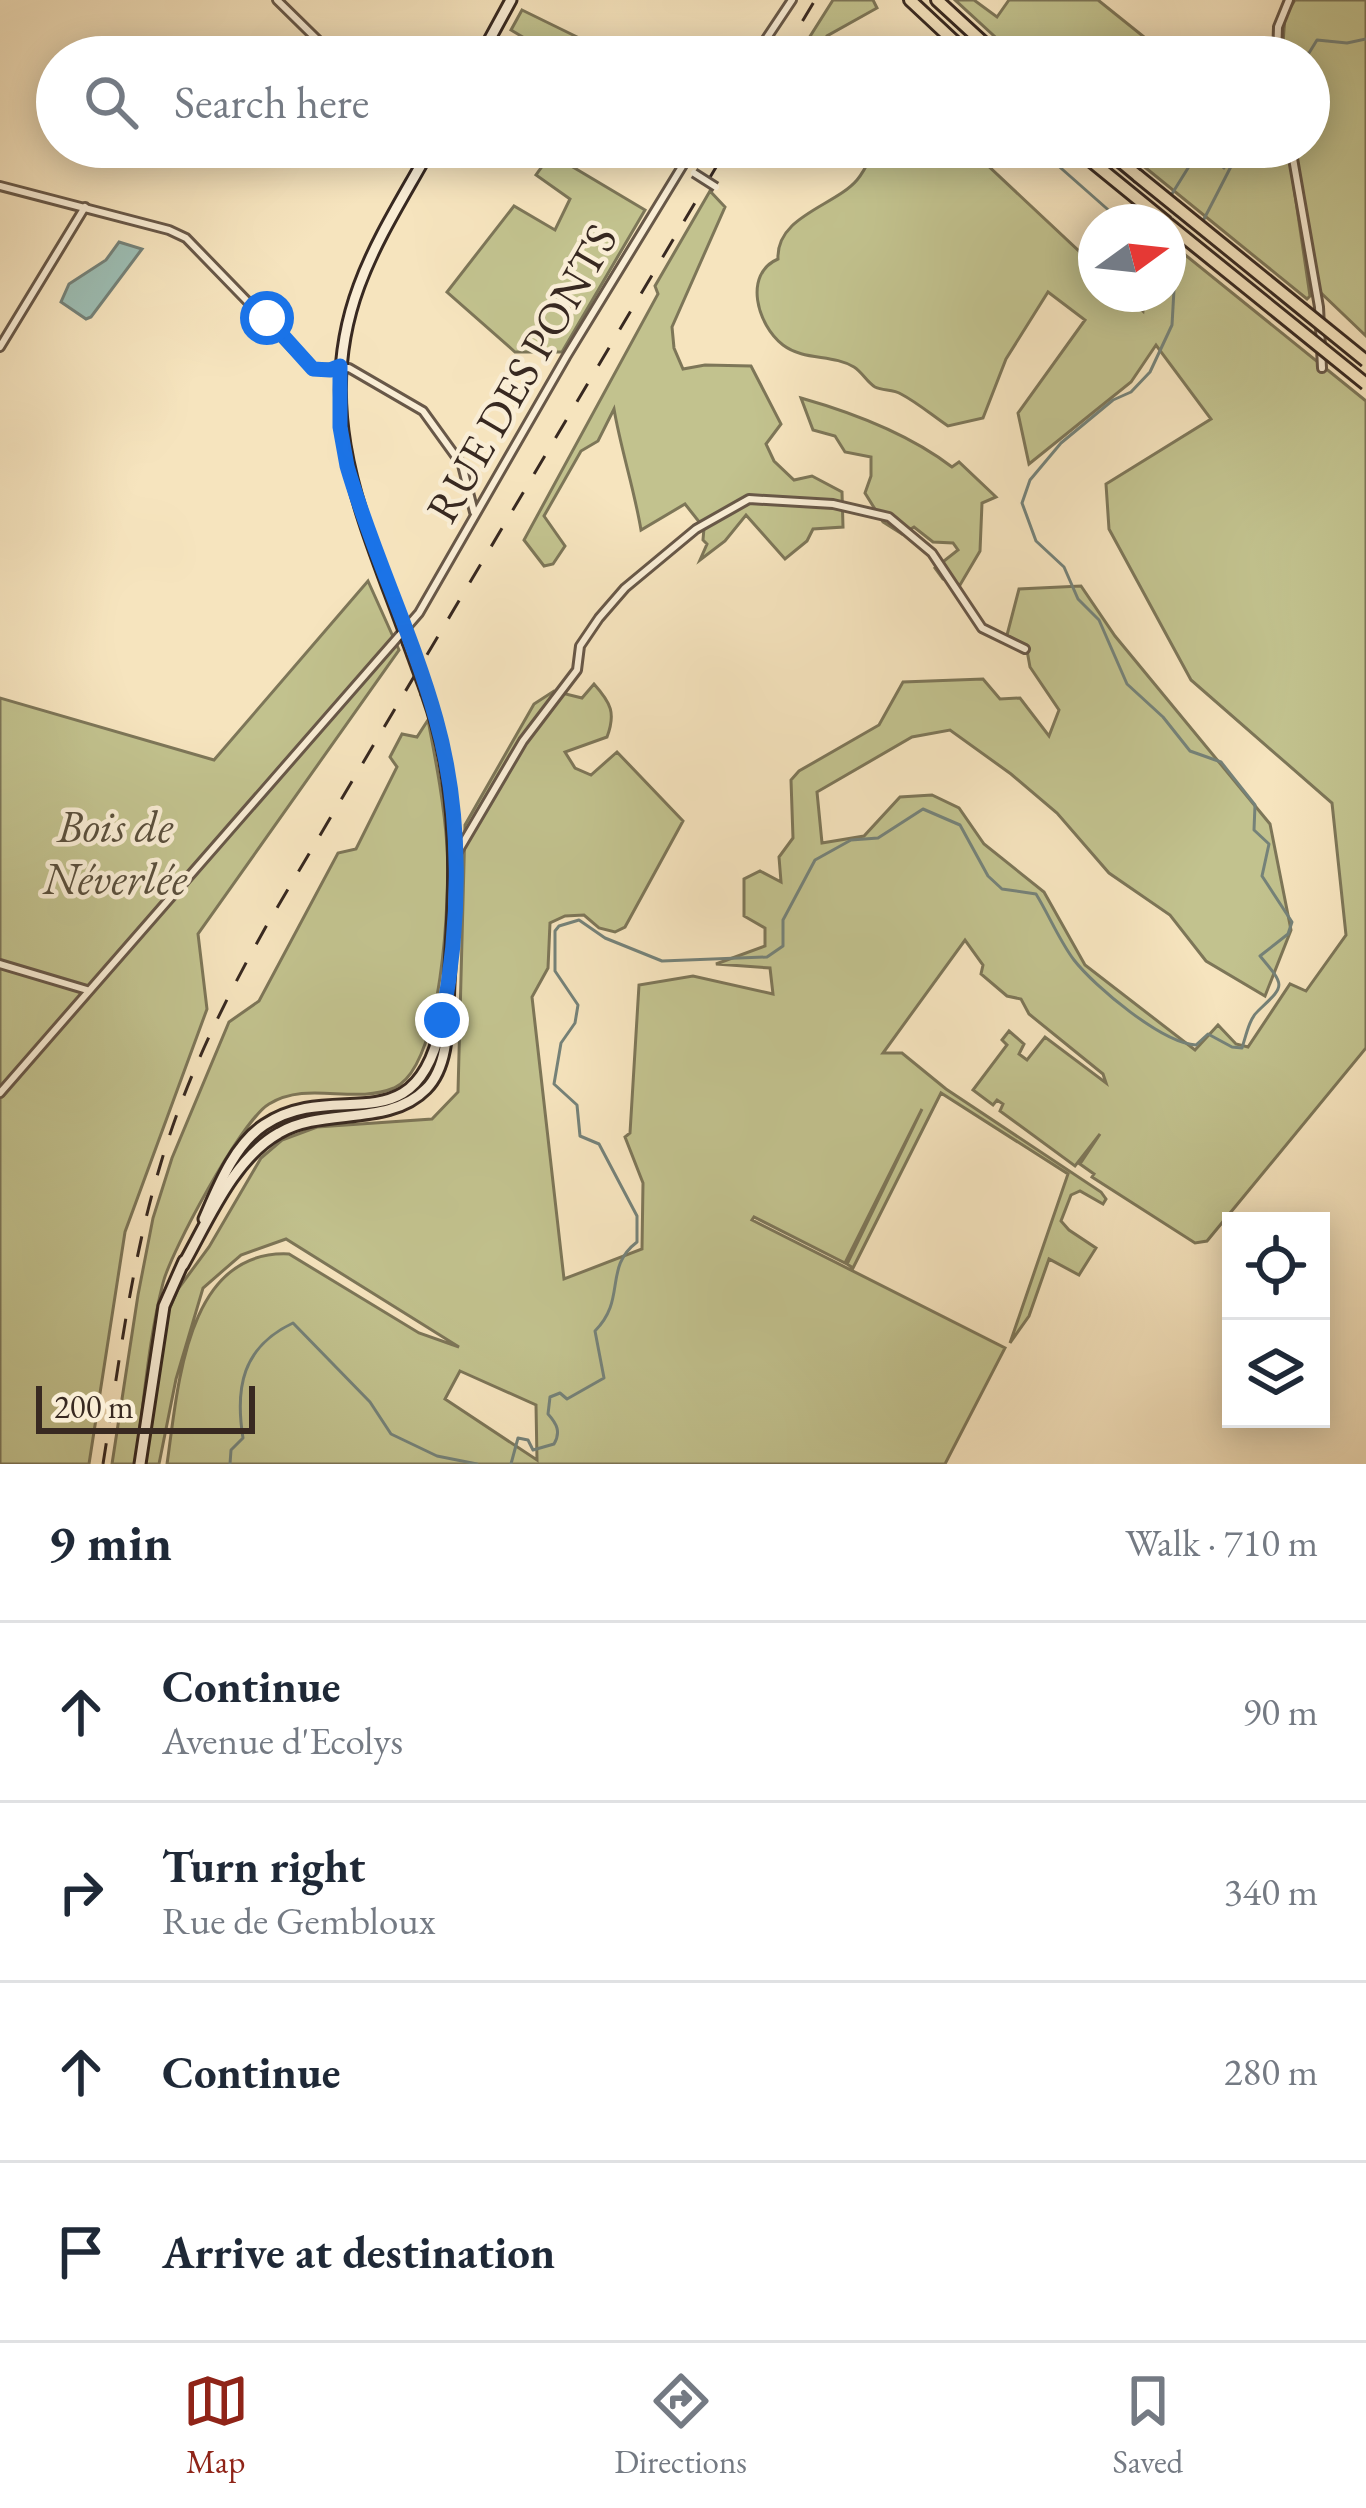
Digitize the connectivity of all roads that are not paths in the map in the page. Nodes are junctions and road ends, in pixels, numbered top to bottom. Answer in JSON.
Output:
{"nodes":[{"id":1,"x":277,"y":0,"type":"edge"},
{"id":2,"x":512,"y":0,"type":"edge"},
{"id":3,"x":792,"y":0,"type":"edge"},
{"id":4,"x":910,"y":0,"type":"edge"},
{"id":5,"x":937,"y":0,"type":"edge"},
{"id":6,"x":1289,"y":0,"type":"edge"},
{"id":7,"x":314,"y":36,"type":"edge"},
{"id":8,"x":492,"y":36,"type":"edge"},
{"id":9,"x":768,"y":36,"type":"edge"},
{"id":10,"x":949,"y":36,"type":"edge"},
{"id":11,"x":976,"y":36,"type":"edge"},
{"id":12,"x":1278,"y":36,"type":"edge"},
{"id":13,"x":419,"y":168,"type":"edge"},
{"id":14,"x":681,"y":168,"type":"edge"},
{"id":15,"x":685,"y":168,"type":"edge"},
{"id":16,"x":1099,"y":168,"type":"edge"},
{"id":17,"x":1128,"y":168,"type":"edge"},
{"id":18,"x":1295,"y":168,"type":"edge"},
{"id":19,"x":0,"y":186,"type":"edge"},
{"id":20,"x":716,"y":187,"type":"dead end"},
{"id":21,"x":1143,"y":204,"type":"edge"},
{"id":22,"x":85,"y":207,"type":"junction"},
{"id":23,"x":1186,"y":238,"type":"edge"},
{"id":24,"x":0,"y":347,"type":"edge"},
{"id":25,"x":1366,"y":361,"type":"edge"},
{"id":26,"x":340,"y":366,"type":"junction"},
{"id":27,"x":1322,"y":368,"type":"dead end"},
{"id":28,"x":1366,"y":384,"type":"edge"},
{"id":29,"x":475,"y":515,"type":"junction"},
{"id":30,"x":406,"y":636,"type":"junction"},
{"id":31,"x":1025,"y":649,"type":"dead end"},
{"id":32,"x":456,"y":855,"type":"junction"},
{"id":33,"x":0,"y":964,"type":"edge"},
{"id":34,"x":87,"y":990,"type":"junction"},
{"id":35,"x":0,"y":1093,"type":"edge"},
{"id":36,"x":140,"y":1464,"type":"edge"}],
"edges":[{"from":1,"to":7,"type":"street"},
{"from":2,"to":8,"type":"main road"},
{"from":3,"to":9,"type":"street"},
{"from":4,"to":10,"type":"highway"},
{"from":5,"to":11,"type":"highway"},
{"from":6,"to":12,"type":"street"},
{"from":13,"to":26,"type":"main road"},
{"from":14,"to":29,"type":"street","name":"RUE DES PONTS"},
{"from":15,"to":20,"type":"street","bridge":true},
{"from":16,"to":21,"type":"highway"},
{"from":17,"to":25,"type":"highway","bridge":true},
{"from":18,"to":27,"type":"street"},
{"from":19,"to":22,"type":"street"},
{"from":22,"to":24,"type":"street"},
{"from":22,"to":26,"type":"street"},
{"from":23,"to":28,"type":"highway","bridge":true},
{"from":26,"to":29,"type":"street"},
{"from":26,"to":30,"type":"main road"},
{"from":29,"to":30,"type":"street","name":"RUE DES PONTS"},
{"from":30,"to":32,"type":"main road","bridge":true},
{"from":30,"to":34,"type":"street","name":"RUE DES PONTS"},
{"from":31,"to":32,"type":"street"},
{"from":32,"to":36,"type":"main road"},
{"from":33,"to":34,"type":"street"},
{"from":34,"to":35,"type":"street","name":"RUE DES PONTS"}]}
